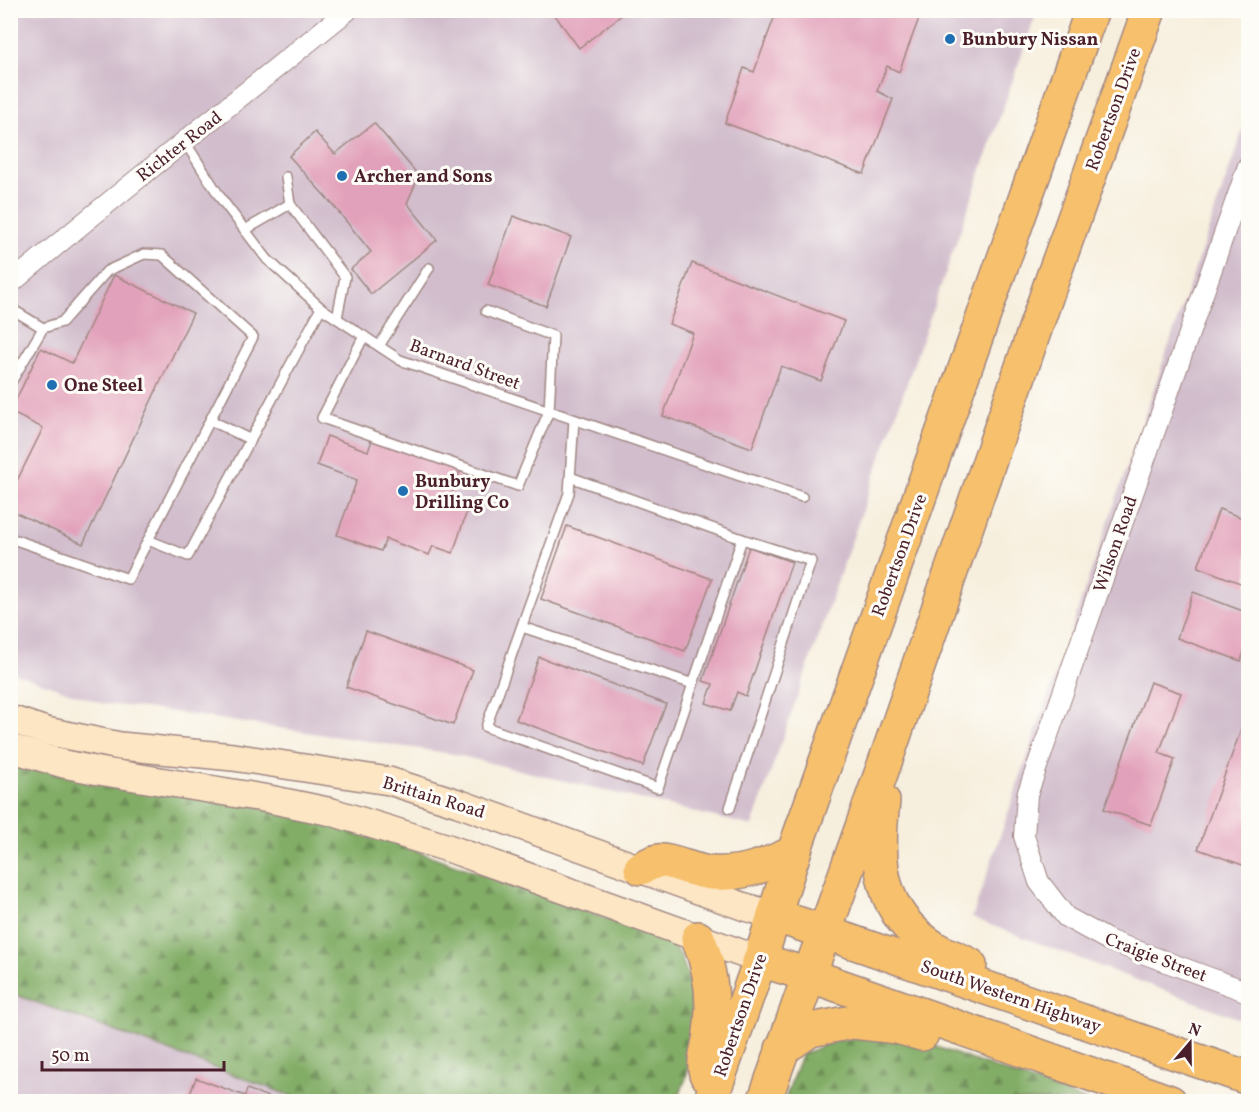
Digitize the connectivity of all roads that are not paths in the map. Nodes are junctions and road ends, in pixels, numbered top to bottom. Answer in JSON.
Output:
{"nodes":[{"id":1,"x":348,"y":10,"type":"edge"},
{"id":2,"x":1092,"y":10,"type":"edge"},
{"id":3,"x":1149,"y":10,"type":"edge"},
{"id":4,"x":185,"y":142,"type":"junction"},
{"id":5,"x":1248,"y":166,"type":"edge"},
{"id":6,"x":286,"y":177,"type":"dead end"},
{"id":7,"x":290,"y":204,"type":"junction"},
{"id":8,"x":245,"y":230,"type":"junction"},
{"id":9,"x":429,"y":268,"type":"dead end"},
{"id":10,"x":10,"y":284,"type":"edge"},
{"id":11,"x":10,"y":308,"type":"edge"},
{"id":12,"x":321,"y":308,"type":"junction"},
{"id":13,"x":486,"y":311,"type":"dead end"},
{"id":14,"x":337,"y":318,"type":"junction"},
{"id":15,"x":43,"y":328,"type":"junction"},
{"id":16,"x":364,"y":336,"type":"junction"},
{"id":17,"x":379,"y":346,"type":"junction"},
{"id":18,"x":10,"y":384,"type":"edge"},
{"id":19,"x":549,"y":411,"type":"junction"},
{"id":20,"x":210,"y":420,"type":"junction"},
{"id":21,"x":574,"y":420,"type":"junction"},
{"id":22,"x":251,"y":440,"type":"junction"},
{"id":23,"x":570,"y":477,"type":"junction"},
{"id":24,"x":802,"y":496,"type":"dead end"},
{"id":25,"x":10,"y":538,"type":"edge"},
{"id":26,"x":742,"y":539,"type":"junction"},
{"id":27,"x":148,"y":540,"type":"junction"},
{"id":28,"x":522,"y":627,"type":"junction"},
{"id":29,"x":693,"y":684,"type":"junction"},
{"id":30,"x":10,"y":719,"type":"edge"},
{"id":31,"x":10,"y":748,"type":"edge"},
{"id":32,"x":889,"y":751,"type":"junction"},
{"id":33,"x":730,"y":808,"type":"dead end"},
{"id":34,"x":793,"y":853,"type":"junction"},
{"id":35,"x":641,"y":868,"type":"junction"},
{"id":36,"x":774,"y":915,"type":"junction"},
{"id":37,"x":1066,"y":917,"type":"joint"},
{"id":38,"x":824,"y":933,"type":"junction"},
{"id":39,"x":698,"y":938,"type":"junction"},
{"id":40,"x":760,"y":960,"type":"junction"},
{"id":41,"x":809,"y":975,"type":"junction"},
{"id":42,"x":1248,"y":993,"type":"edge"},
{"id":43,"x":1048,"y":1008,"type":"junction"},
{"id":44,"x":1006,"y":1045,"type":"junction"},
{"id":45,"x":782,"y":1049,"type":"junction"},
{"id":46,"x":1248,"y":1078,"type":"edge"},
{"id":47,"x":711,"y":1099,"type":"edge"},
{"id":48,"x":764,"y":1101,"type":"edge"},
{"id":49,"x":1170,"y":1101,"type":"edge"}],
"edges":[{"from":1,"to":4,"type":"street","name":"Richter Road"},
{"from":2,"to":34,"type":"highway","name":"Robertson Drive"},
{"from":3,"to":32,"type":"highway","name":"Robertson Drive"},
{"from":4,"to":8,"type":"lane","name":"Barnard Street"},
{"from":4,"to":10,"type":"street","name":"Richter Road"},
{"from":5,"to":37,"type":"street","name":"Wilson Road"},
{"from":6,"to":7,"type":"lane"},
{"from":7,"to":8,"type":"lane"},
{"from":7,"to":14,"type":"lane"},
{"from":8,"to":12,"type":"lane","name":"Barnard Street"},
{"from":9,"to":17,"type":"lane"},
{"from":11,"to":15,"type":"lane"},
{"from":12,"to":14,"type":"lane","name":"Barnard Street"},
{"from":12,"to":22,"type":"lane"},
{"from":13,"to":19,"type":"lane"},
{"from":14,"to":16,"type":"lane","name":"Barnard Street"},
{"from":15,"to":18,"type":"lane"},
{"from":15,"to":20,"type":"lane"},
{"from":16,"to":17,"type":"lane","name":"Barnard Street"},
{"from":16,"to":19,"type":"lane"},
{"from":17,"to":19,"type":"lane","name":"Barnard Street"},
{"from":19,"to":21,"type":"lane","name":"Barnard Street"},
{"from":20,"to":22,"type":"lane"},
{"from":20,"to":27,"type":"lane"},
{"from":21,"to":23,"type":"lane"},
{"from":21,"to":24,"type":"lane","name":"Barnard Street"},
{"from":22,"to":27,"type":"lane"},
{"from":23,"to":26,"type":"lane"},
{"from":23,"to":28,"type":"lane"},
{"from":25,"to":27,"type":"lane"},
{"from":26,"to":29,"type":"lane"},
{"from":26,"to":33,"type":"lane"},
{"from":28,"to":29,"type":"lane"},
{"from":28,"to":29,"type":"lane"},
{"from":30,"to":35,"type":"main road","name":"Brittain Road"},
{"from":31,"to":39,"type":"main road"},
{"from":32,"to":38,"type":"highway"},
{"from":32,"to":43,"type":"highway"},
{"from":34,"to":35,"type":"highway"},
{"from":34,"to":36,"type":"highway","name":"Robertson Drive"},
{"from":35,"to":36,"type":"main road","name":"Brittain Road"},
{"from":36,"to":38,"type":"highway","name":"South Western Highway"},
{"from":36,"to":40,"type":"highway","name":"Robertson Drive"},
{"from":37,"to":42,"type":"street","name":"Craigie Street"},
{"from":38,"to":41,"type":"highway"},
{"from":38,"to":43,"type":"highway","name":"South Western Highway"},
{"from":39,"to":40,"type":"main road"},
{"from":39,"to":47,"type":"highway"},
{"from":40,"to":41,"type":"highway"},
{"from":40,"to":47,"type":"highway","name":"Robertson Drive"},
{"from":41,"to":44,"type":"highway"},
{"from":41,"to":45,"type":"highway"},
{"from":43,"to":46,"type":"highway","name":"South Western Highway"},
{"from":44,"to":45,"type":"highway"},
{"from":44,"to":49,"type":"highway"},
{"from":45,"to":48,"type":"highway"}]}
